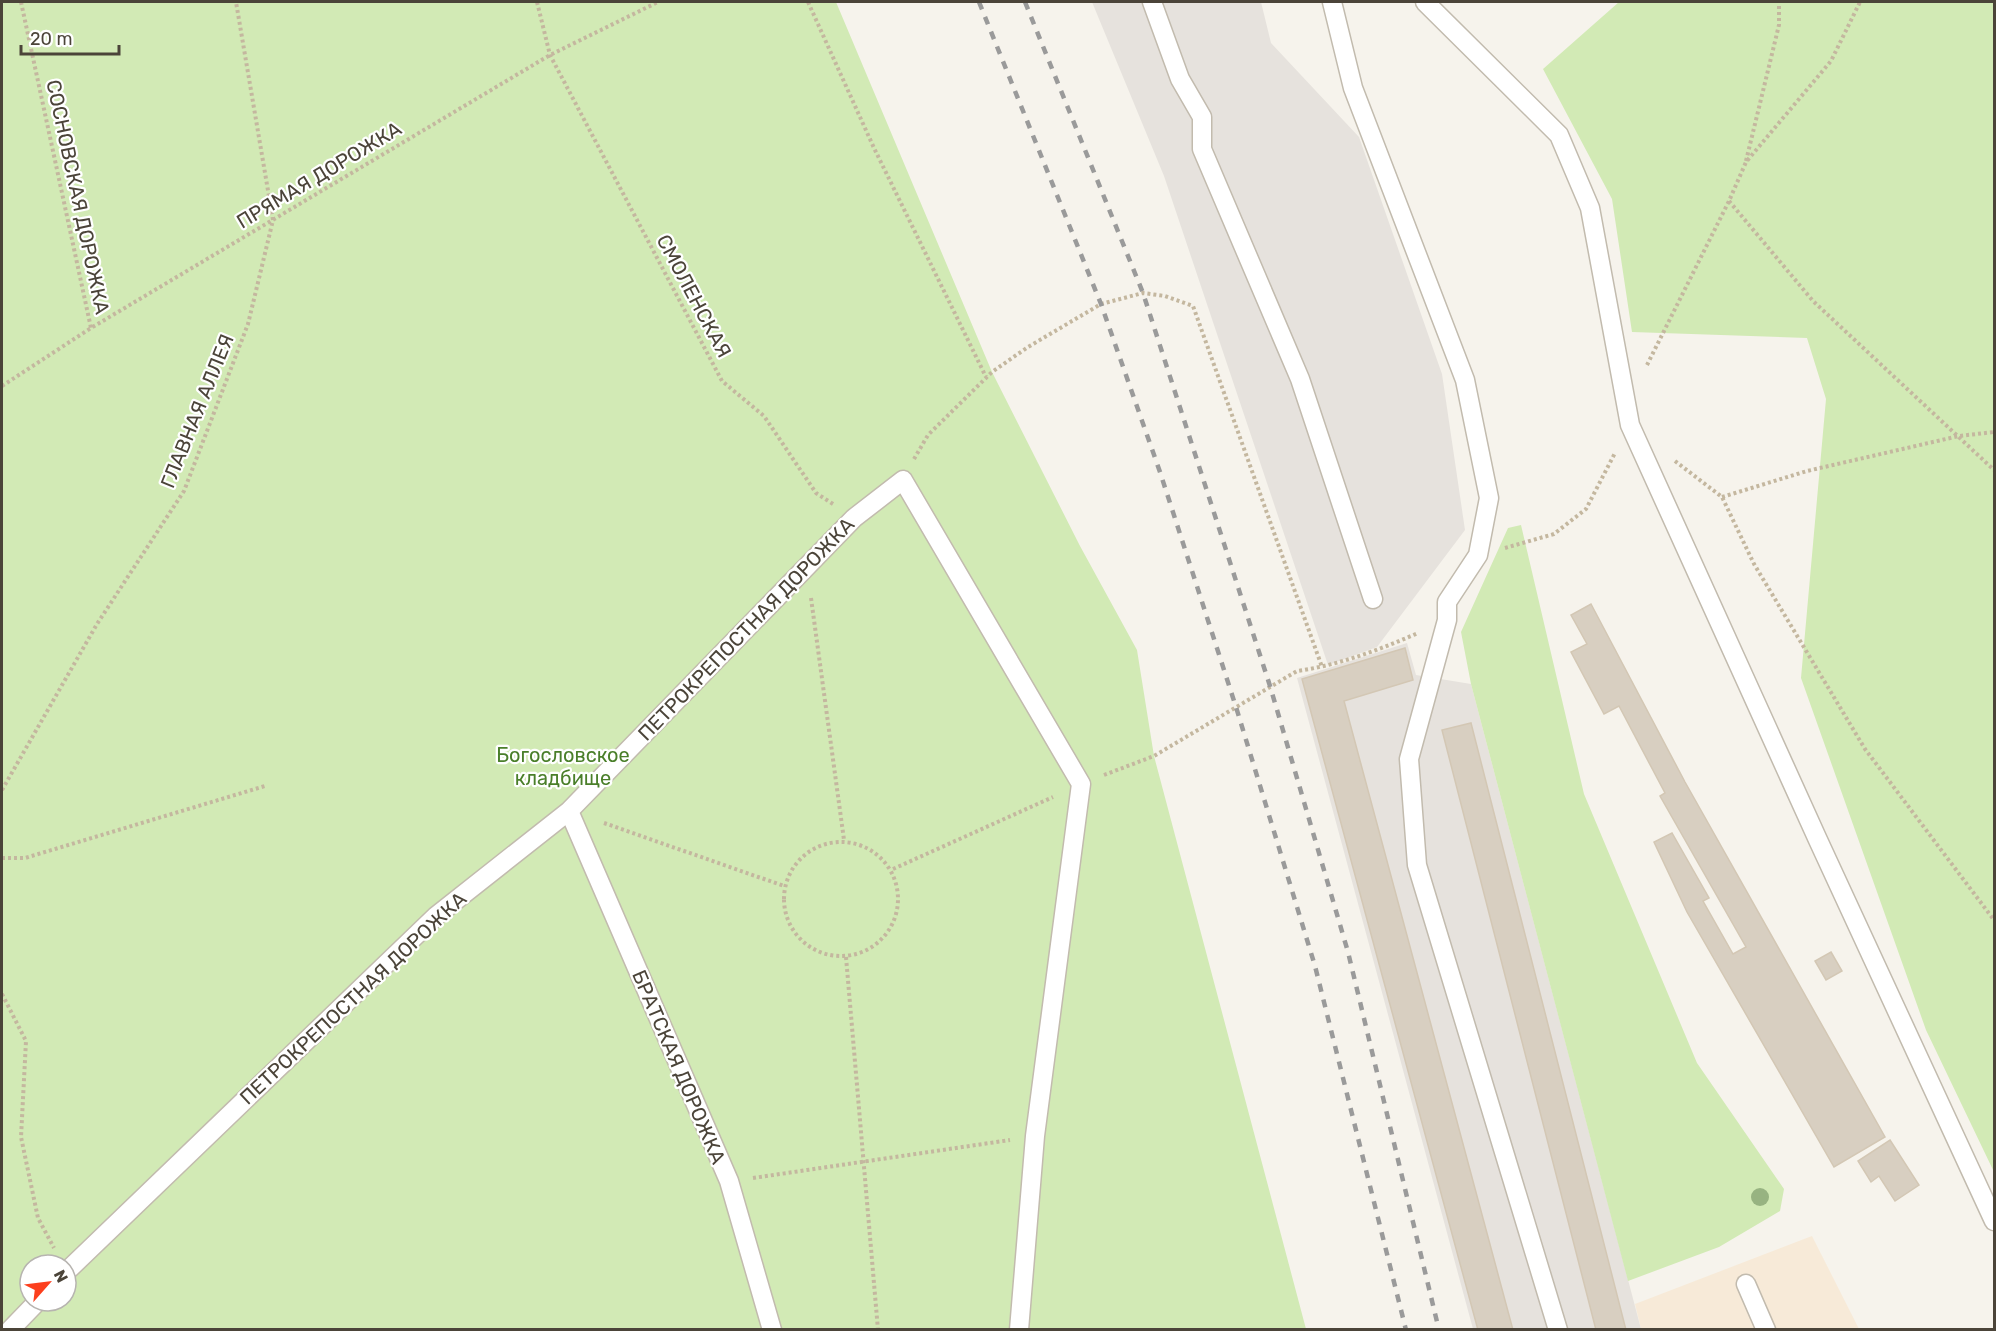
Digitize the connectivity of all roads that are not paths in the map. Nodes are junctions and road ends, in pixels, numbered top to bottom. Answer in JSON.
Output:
{"nodes":[{"id":1,"x":1152,"y":2,"type":"edge"},
{"id":2,"x":1332,"y":2,"type":"edge"},
{"id":3,"x":1425,"y":2,"type":"edge"},
{"id":4,"x":1373,"y":599,"type":"dead end"},
{"id":5,"x":569,"y":811,"type":"junction"},
{"id":6,"x":1995,"y":1221,"type":"edge"},
{"id":7,"x":74,"y":1253,"type":"edge"},
{"id":8,"x":1746,"y":1284,"type":"dead end"},
{"id":9,"x":26,"y":1313,"type":"edge"},
{"id":10,"x":10,"y":1329,"type":"edge"},
{"id":11,"x":772,"y":1329,"type":"edge"},
{"id":12,"x":1020,"y":1329,"type":"edge"},
{"id":13,"x":1558,"y":1329,"type":"edge"},
{"id":14,"x":1766,"y":1329,"type":"edge"}],
"edges":[{"from":1,"to":4,"type":"lane"},
{"from":2,"to":13,"type":"lane"},
{"from":3,"to":6,"type":"lane"},
{"from":5,"to":7,"type":"lane","name":"ПЕТРОКРЕПОСТНАЯ ДОРОЖКА"},
{"from":5,"to":11,"type":"lane","name":"БРАТСКАЯ ДОРОЖКА"},
{"from":5,"to":12,"type":"lane","name":"ПЕТРОКРЕПОСТНАЯ ДОРОЖКА"},
{"from":8,"to":14,"type":"lane"},
{"from":9,"to":10,"type":"lane"}]}
